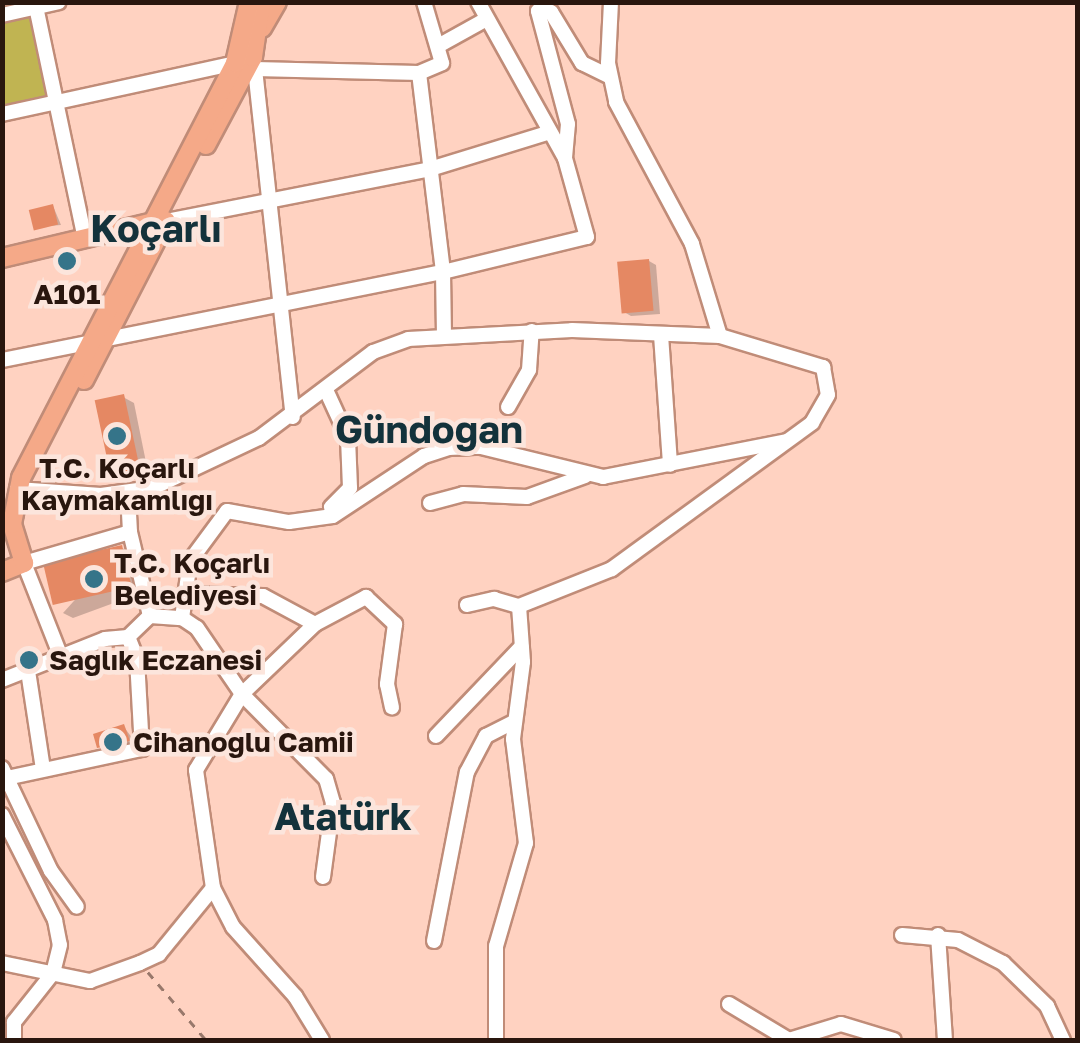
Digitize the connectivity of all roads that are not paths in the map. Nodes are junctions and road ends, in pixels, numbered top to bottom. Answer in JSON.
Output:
{"nodes":[{"id":1,"x":59,"y":2,"type":"edge"},
{"id":2,"x":249,"y":2,"type":"edge"},
{"id":3,"x":262,"y":2,"type":"edge"},
{"id":4,"x":277,"y":2,"type":"edge"},
{"id":5,"x":424,"y":2,"type":"edge"},
{"id":6,"x":478,"y":2,"type":"edge"},
{"id":7,"x":611,"y":2,"type":"edge"},
{"id":8,"x":35,"y":5,"type":"edge"},
{"id":9,"x":2,"y":15,"type":"edge"},
{"id":10,"x":485,"y":20,"type":"junction"},
{"id":11,"x":253,"y":34,"type":"junction"},
{"id":12,"x":438,"y":46,"type":"junction"},
{"id":13,"x":246,"y":66,"type":"junction"},
{"id":14,"x":419,"y":73,"type":"junction"},
{"id":15,"x":609,"y":76,"type":"junction"},
{"id":16,"x":55,"y":104,"type":"junction"},
{"id":17,"x":2,"y":114,"type":"edge"},
{"id":18,"x":547,"y":133,"type":"junction"},
{"id":19,"x":565,"y":158,"type":"junction"},
{"id":20,"x":427,"y":170,"type":"junction"},
{"id":21,"x":266,"y":202,"type":"junction"},
{"id":22,"x":156,"y":228,"type":"junction"},
{"id":23,"x":84,"y":240,"type":"junction"},
{"id":24,"x":2,"y":258,"type":"edge"},
{"id":25,"x":444,"y":272,"type":"junction"},
{"id":26,"x":284,"y":304,"type":"junction"},
{"id":27,"x":532,"y":331,"type":"junction"},
{"id":28,"x":662,"y":335,"type":"junction"},
{"id":29,"x":444,"y":336,"type":"junction"},
{"id":30,"x":720,"y":336,"type":"junction"},
{"id":31,"x":98,"y":340,"type":"junction"},
{"id":32,"x":2,"y":360,"type":"edge"},
{"id":33,"x":326,"y":390,"type":"junction"},
{"id":34,"x":508,"y":407,"type":"dead end"},
{"id":35,"x":293,"y":417,"type":"junction"},
{"id":36,"x":788,"y":442,"type":"junction"},
{"id":37,"x":670,"y":465,"type":"junction"},
{"id":38,"x":585,"y":476,"type":"junction"},
{"id":39,"x":15,"y":494,"type":"edge"},
{"id":40,"x":128,"y":494,"type":"junction"},
{"id":41,"x":430,"y":503,"type":"dead end"},
{"id":42,"x":305,"y":522,"type":"junction"},
{"id":43,"x":130,"y":532,"type":"junction"},
{"id":44,"x":23,"y":556,"type":"junction"},
{"id":45,"x":2,"y":572,"type":"edge"},
{"id":46,"x":184,"y":594,"type":"junction"},
{"id":47,"x":466,"y":605,"type":"dead end"},
{"id":48,"x":519,"y":606,"type":"junction"},
{"id":49,"x":150,"y":616,"type":"junction"},
{"id":50,"x":182,"y":618,"type":"junction"},
{"id":51,"x":316,"y":624,"type":"junction"},
{"id":52,"x":128,"y":637,"type":"junction"},
{"id":53,"x":522,"y":646,"type":"junction"},
{"id":54,"x":60,"y":657,"type":"junction"},
{"id":55,"x":28,"y":672,"type":"junction"},
{"id":56,"x":2,"y":680,"type":"edge"},
{"id":57,"x":242,"y":694,"type":"junction"},
{"id":58,"x":392,"y":707,"type":"dead end"},
{"id":59,"x":513,"y":722,"type":"junction"},
{"id":60,"x":436,"y":736,"type":"dead end"},
{"id":61,"x":44,"y":769,"type":"junction"},
{"id":62,"x":4,"y":775,"type":"edge"},
{"id":63,"x":2,"y":815,"type":"edge"},
{"id":64,"x":41,"y":851,"type":"junction"},
{"id":65,"x":23,"y":860,"type":"junction"},
{"id":66,"x":323,"y":877,"type":"dead end"},
{"id":67,"x":214,"y":888,"type":"junction"},
{"id":68,"x":77,"y":907,"type":"dead end"},
{"id":69,"x":902,"y":935,"type":"dead end"},
{"id":70,"x":938,"y":935,"type":"junction"},
{"id":71,"x":434,"y":941,"type":"dead end"},
{"id":72,"x":2,"y":963,"type":"edge"},
{"id":73,"x":53,"y":973,"type":"junction"},
{"id":74,"x":729,"y":1004,"type":"dead end"},
{"id":75,"x":14,"y":1040,"type":"edge"},
{"id":76,"x":322,"y":1040,"type":"edge"},
{"id":77,"x":496,"y":1040,"type":"edge"},
{"id":78,"x":789,"y":1040,"type":"edge"},
{"id":79,"x":894,"y":1040,"type":"edge"},
{"id":80,"x":945,"y":1040,"type":"edge"},
{"id":81,"x":1063,"y":1040,"type":"edge"}],
"edges":[{"from":1,"to":8,"type":"street"},
{"from":2,"to":11,"type":"main road"},
{"from":3,"to":11,"type":"main road"},
{"from":4,"to":11,"type":"main road"},
{"from":5,"to":12,"type":"street"},
{"from":6,"to":10,"type":"street"},
{"from":7,"to":15,"type":"street"},
{"from":8,"to":9,"type":"street"},
{"from":8,"to":16,"type":"street"},
{"from":10,"to":12,"type":"street"},
{"from":10,"to":18,"type":"street"},
{"from":11,"to":13,"type":"main road"},
{"from":12,"to":14,"type":"street"},
{"from":13,"to":14,"type":"street"},
{"from":13,"to":16,"type":"street"},
{"from":13,"to":21,"type":"street"},
{"from":13,"to":22,"type":"main road"},
{"from":14,"to":20,"type":"street"},
{"from":15,"to":19,"type":"street"},
{"from":15,"to":30,"type":"street"},
{"from":16,"to":17,"type":"street"},
{"from":16,"to":23,"type":"street"},
{"from":18,"to":19,"type":"street"},
{"from":18,"to":20,"type":"street"},
{"from":19,"to":25,"type":"street"},
{"from":20,"to":21,"type":"street"},
{"from":20,"to":25,"type":"street"},
{"from":21,"to":22,"type":"street"},
{"from":21,"to":26,"type":"street"},
{"from":22,"to":23,"type":"main road"},
{"from":22,"to":31,"type":"main road"},
{"from":23,"to":24,"type":"main road"},
{"from":25,"to":26,"type":"street"},
{"from":25,"to":29,"type":"street"},
{"from":26,"to":31,"type":"street"},
{"from":26,"to":35,"type":"street"},
{"from":27,"to":28,"type":"street"},
{"from":27,"to":29,"type":"street"},
{"from":27,"to":34,"type":"street"},
{"from":28,"to":30,"type":"street"},
{"from":28,"to":37,"type":"street"},
{"from":29,"to":33,"type":"street"},
{"from":30,"to":36,"type":"street"},
{"from":31,"to":32,"type":"street"},
{"from":31,"to":39,"type":"main road"},
{"from":33,"to":35,"type":"street"},
{"from":33,"to":42,"type":"street"},
{"from":35,"to":40,"type":"street"},
{"from":36,"to":37,"type":"street"},
{"from":36,"to":48,"type":"street"},
{"from":37,"to":38,"type":"street"},
{"from":38,"to":41,"type":"street"},
{"from":38,"to":42,"type":"street"},
{"from":39,"to":40,"type":"street"},
{"from":39,"to":44,"type":"main road"},
{"from":40,"to":43,"type":"street"},
{"from":42,"to":46,"type":"street"},
{"from":43,"to":44,"type":"street"},
{"from":43,"to":49,"type":"street"},
{"from":44,"to":45,"type":"main road"},
{"from":44,"to":54,"type":"street"},
{"from":46,"to":50,"type":"street"},
{"from":46,"to":51,"type":"street"},
{"from":47,"to":48,"type":"street"},
{"from":48,"to":53,"type":"street"},
{"from":49,"to":50,"type":"street"},
{"from":49,"to":52,"type":"street"},
{"from":50,"to":57,"type":"street"},
{"from":51,"to":57,"type":"street"},
{"from":51,"to":58,"type":"street"},
{"from":52,"to":54,"type":"street"},
{"from":52,"to":61,"type":"street"},
{"from":53,"to":59,"type":"street"},
{"from":53,"to":60,"type":"street"},
{"from":54,"to":55,"type":"street"},
{"from":55,"to":56,"type":"street"},
{"from":55,"to":61,"type":"street"},
{"from":57,"to":66,"type":"street"},
{"from":57,"to":67,"type":"street"},
{"from":59,"to":71,"type":"street"},
{"from":59,"to":77,"type":"street"},
{"from":61,"to":62,"type":"street"},
{"from":62,"to":64,"type":"street"},
{"from":63,"to":65,"type":"street"},
{"from":64,"to":65,"type":"street"},
{"from":64,"to":68,"type":"street"},
{"from":65,"to":73,"type":"street"},
{"from":67,"to":73,"type":"street"},
{"from":67,"to":76,"type":"street"},
{"from":69,"to":70,"type":"street"},
{"from":70,"to":80,"type":"street"},
{"from":70,"to":81,"type":"street"},
{"from":72,"to":73,"type":"street"},
{"from":73,"to":75,"type":"street"},
{"from":74,"to":78,"type":"street"},
{"from":78,"to":79,"type":"street"}]}
